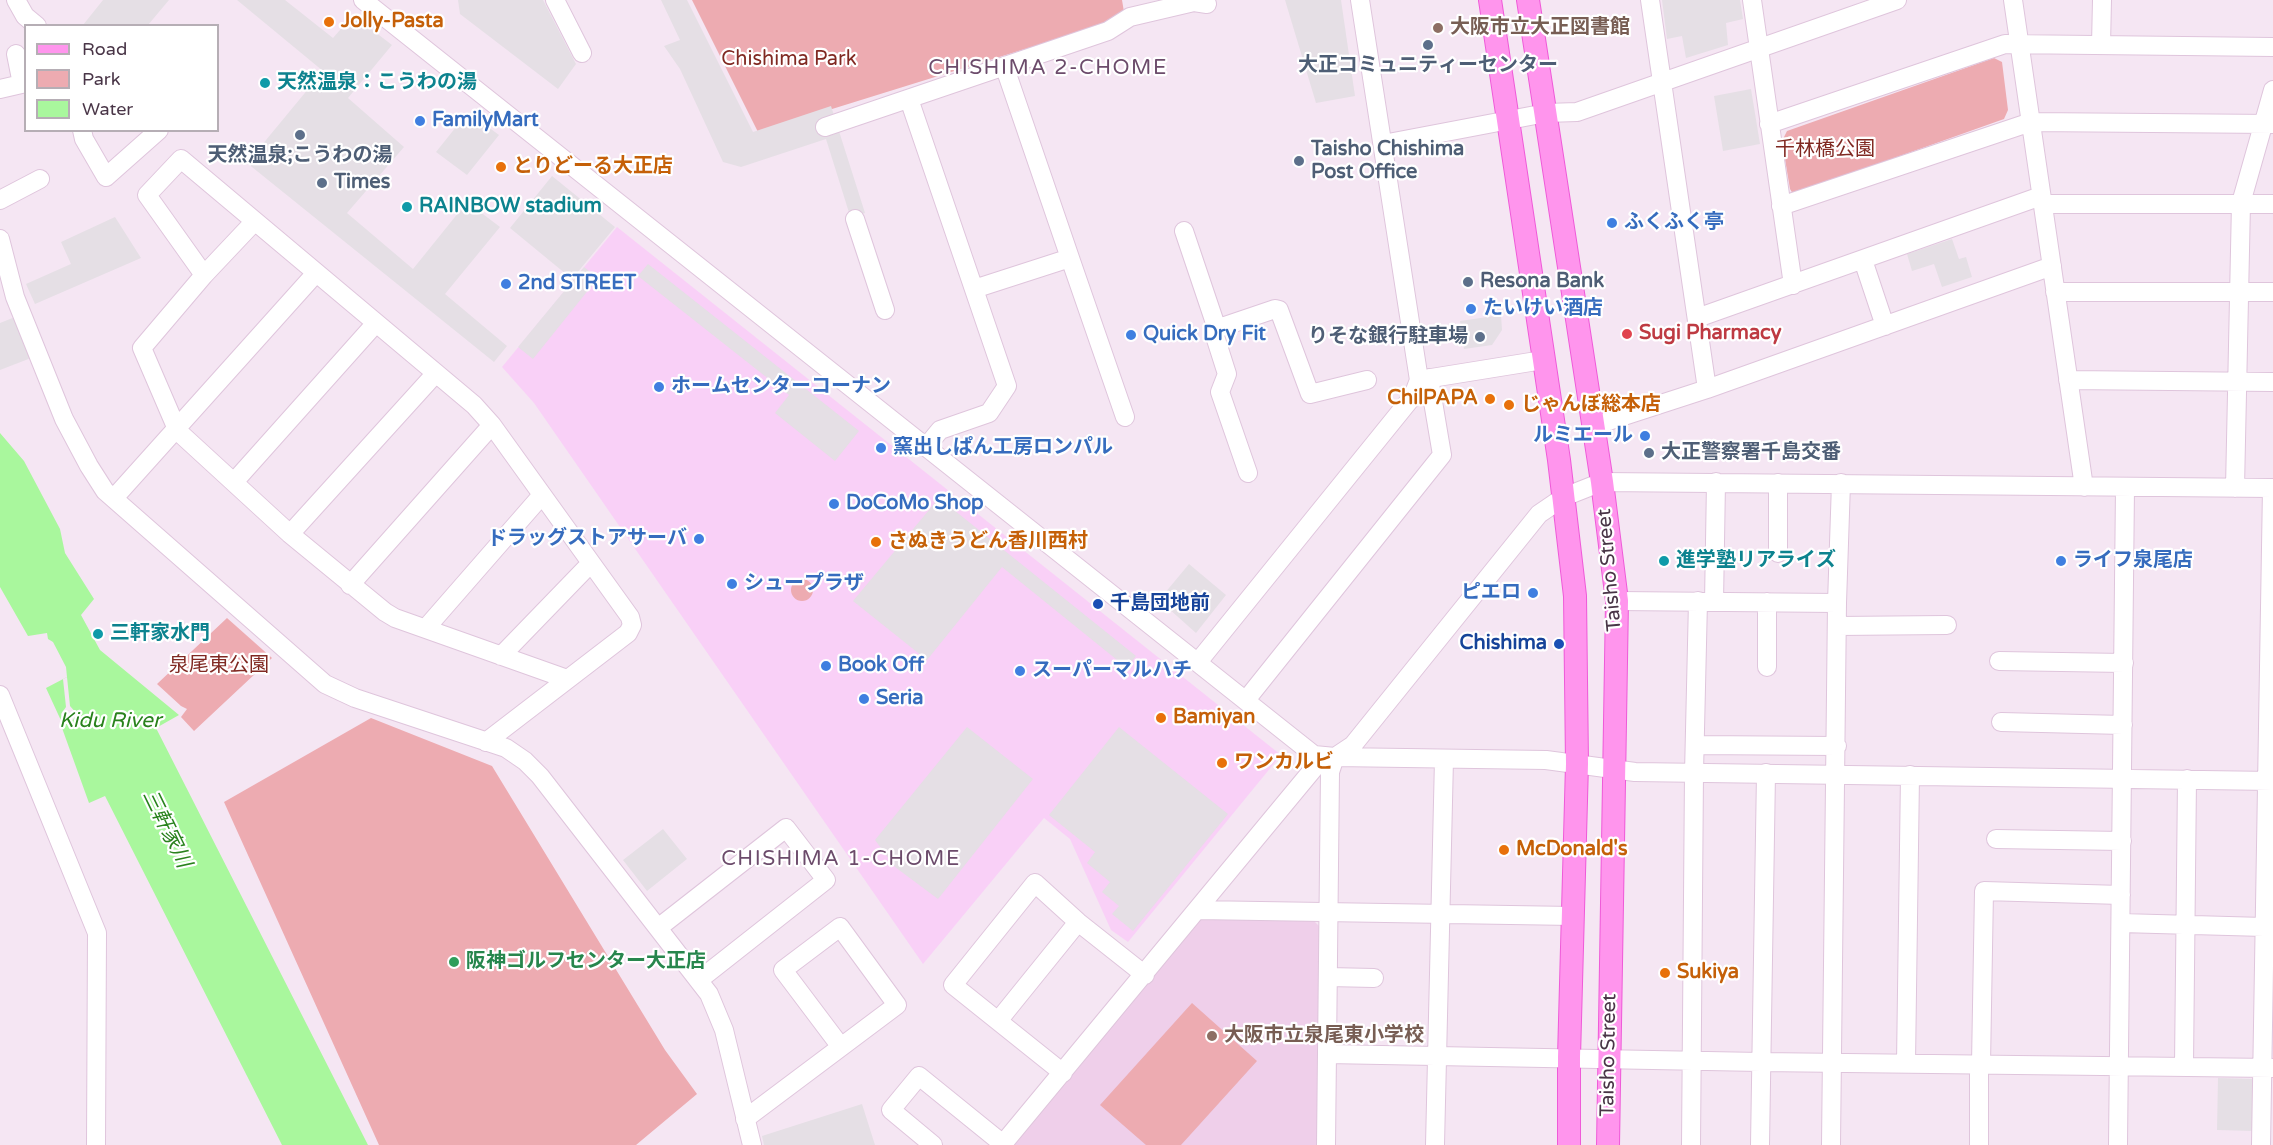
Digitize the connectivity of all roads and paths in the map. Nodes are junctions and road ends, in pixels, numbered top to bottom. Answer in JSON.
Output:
{"nodes":[{"id":1,"x":16,"y":0,"type":"edge"},
{"id":2,"x":363,"y":0,"type":"edge"},
{"id":3,"x":555,"y":0,"type":"edge"},
{"id":4,"x":1360,"y":0,"type":"edge"},
{"id":5,"x":1490,"y":0,"type":"edge"},
{"id":6,"x":1528,"y":0,"type":"edge"},
{"id":7,"x":1650,"y":0,"type":"edge"},
{"id":8,"x":1752,"y":0,"type":"edge"},
{"id":9,"x":1897,"y":0,"type":"edge"},
{"id":10,"x":2013,"y":0,"type":"edge"},
{"id":11,"x":2102,"y":0,"type":"edge"},
{"id":12,"x":1207,"y":4,"type":"dead end"},
{"id":13,"x":35,"y":24,"type":"edge"},
{"id":14,"x":2019,"y":44,"type":"junction"},
{"id":15,"x":2101,"y":45,"type":"junction"},
{"id":16,"x":2273,"y":47,"type":"edge"},
{"id":17,"x":1758,"y":49,"type":"junction"},
{"id":18,"x":582,"y":53,"type":"dead end"},
{"id":19,"x":16,"y":54,"type":"dead end"},
{"id":20,"x":1005,"y":68,"type":"junction"},
{"id":21,"x":24,"y":83,"type":"edge"},
{"id":22,"x":1662,"y":83,"type":"junction"},
{"id":23,"x":0,"y":89,"type":"edge"},
{"id":24,"x":2273,"y":90,"type":"edge"},
{"id":25,"x":909,"y":99,"type":"junction"},
{"id":26,"x":1545,"y":113,"type":"junction"},
{"id":27,"x":1508,"y":121,"type":"junction"},
{"id":28,"x":2031,"y":122,"type":"junction"},
{"id":29,"x":1769,"y":124,"type":"junction"},
{"id":30,"x":2268,"y":124,"type":"edge"},
{"id":31,"x":825,"y":127,"type":"dead end"},
{"id":32,"x":82,"y":132,"type":"edge"},
{"id":33,"x":157,"y":132,"type":"edge"},
{"id":34,"x":1383,"y":144,"type":"junction"},
{"id":35,"x":40,"y":179,"type":"dead end"},
{"id":36,"x":0,"y":200,"type":"edge"},
{"id":37,"x":2042,"y":200,"type":"junction"},
{"id":38,"x":2241,"y":203,"type":"junction"},
{"id":39,"x":2273,"y":204,"type":"edge"},
{"id":40,"x":1781,"y":206,"type":"junction"},
{"id":41,"x":855,"y":219,"type":"dead end"},
{"id":42,"x":255,"y":221,"type":"junction"},
{"id":43,"x":1184,"y":231,"type":"dead end"},
{"id":44,"x":0,"y":239,"type":"edge"},
{"id":45,"x":1070,"y":258,"type":"junction"},
{"id":46,"x":1863,"y":260,"type":"junction"},
{"id":47,"x":2052,"y":266,"type":"junction"},
{"id":48,"x":316,"y":273,"type":"junction"},
{"id":49,"x":204,"y":275,"type":"junction"},
{"id":50,"x":1792,"y":285,"type":"junction"},
{"id":51,"x":974,"y":289,"type":"junction"},
{"id":52,"x":2239,"y":291,"type":"junction"},
{"id":53,"x":2055,"y":292,"type":"junction"},
{"id":54,"x":2273,"y":292,"type":"edge"},
{"id":55,"x":885,"y":310,"type":"dead end"},
{"id":56,"x":1697,"y":318,"type":"junction"},
{"id":57,"x":376,"y":323,"type":"junction"},
{"id":58,"x":1885,"y":326,"type":"junction"},
{"id":59,"x":1217,"y":329,"type":"junction"},
{"id":60,"x":1544,"y":360,"type":"junction"},
{"id":61,"x":436,"y":373,"type":"junction"},
{"id":62,"x":1424,"y":379,"type":"junction"},
{"id":63,"x":1367,"y":380,"type":"dead end"},
{"id":64,"x":2068,"y":380,"type":"junction"},
{"id":65,"x":2237,"y":382,"type":"junction"},
{"id":66,"x":2273,"y":382,"type":"edge"},
{"id":67,"x":1707,"y":389,"type":"junction"},
{"id":68,"x":1125,"y":417,"type":"dead end"},
{"id":69,"x":492,"y":425,"type":"junction"},
{"id":70,"x":1593,"y":426,"type":"junction"},
{"id":71,"x":176,"y":427,"type":"junction"},
{"id":72,"x":926,"y":447,"type":"junction"},
{"id":73,"x":1248,"y":473,"type":"dead end"},
{"id":74,"x":234,"y":482,"type":"junction"},
{"id":75,"x":1716,"y":482,"type":"junction"},
{"id":76,"x":1602,"y":483,"type":"junction"},
{"id":77,"x":1778,"y":483,"type":"junction"},
{"id":78,"x":1841,"y":483,"type":"junction"},
{"id":79,"x":2084,"y":487,"type":"junction"},
{"id":80,"x":2125,"y":488,"type":"junction"},
{"id":81,"x":2235,"y":488,"type":"junction"},
{"id":82,"x":2273,"y":488,"type":"edge"},
{"id":83,"x":542,"y":495,"type":"junction"},
{"id":84,"x":1564,"y":496,"type":"junction"},
{"id":85,"x":114,"y":498,"type":"junction"},
{"id":86,"x":290,"y":534,"type":"junction"},
{"id":87,"x":1778,"y":553,"type":"dead end"},
{"id":88,"x":591,"y":563,"type":"junction"},
{"id":89,"x":350,"y":585,"type":"junction"},
{"id":90,"x":1706,"y":601,"type":"junction"},
{"id":91,"x":1617,"y":602,"type":"junction"},
{"id":92,"x":1767,"y":602,"type":"junction"},
{"id":93,"x":1838,"y":603,"type":"junction"},
{"id":94,"x":1947,"y":625,"type":"dead end"},
{"id":95,"x":1838,"y":626,"type":"junction"},
{"id":96,"x":426,"y":628,"type":"junction"},
{"id":97,"x":501,"y":656,"type":"junction"},
{"id":98,"x":1999,"y":661,"type":"dead end"},
{"id":99,"x":1198,"y":662,"type":"junction"},
{"id":100,"x":2124,"y":663,"type":"junction"},
{"id":101,"x":1767,"y":667,"type":"dead end"},
{"id":102,"x":567,"y":679,"type":"junction"},
{"id":103,"x":0,"y":694,"type":"edge"},
{"id":104,"x":1246,"y":700,"type":"junction"},
{"id":105,"x":2001,"y":722,"type":"dead end"},
{"id":106,"x":2123,"y":725,"type":"junction"},
{"id":107,"x":486,"y":742,"type":"junction"},
{"id":108,"x":1695,"y":745,"type":"junction"},
{"id":109,"x":1837,"y":746,"type":"junction"},
{"id":110,"x":1335,"y":758,"type":"junction"},
{"id":111,"x":1444,"y":759,"type":"junction"},
{"id":112,"x":1577,"y":764,"type":"junction"},
{"id":113,"x":1614,"y":769,"type":"junction"},
{"id":114,"x":1694,"y":773,"type":"junction"},
{"id":115,"x":1766,"y":773,"type":"junction"},
{"id":116,"x":1836,"y":774,"type":"junction"},
{"id":117,"x":1911,"y":775,"type":"junction"},
{"id":118,"x":2122,"y":779,"type":"junction"},
{"id":119,"x":2187,"y":779,"type":"junction"},
{"id":120,"x":2270,"y":780,"type":"edge"},
{"id":121,"x":1996,"y":838,"type":"dead end"},
{"id":122,"x":2122,"y":841,"type":"junction"},
{"id":123,"x":2121,"y":895,"type":"junction"},
{"id":124,"x":1198,"y":910,"type":"junction"},
{"id":125,"x":1329,"y":912,"type":"junction"},
{"id":126,"x":1440,"y":913,"type":"junction"},
{"id":127,"x":1573,"y":916,"type":"junction"},
{"id":128,"x":1078,"y":922,"type":"junction"},
{"id":129,"x":2267,"y":922,"type":"edge"},
{"id":130,"x":2121,"y":924,"type":"junction"},
{"id":131,"x":2185,"y":925,"type":"junction"},
{"id":132,"x":658,"y":928,"type":"junction"},
{"id":133,"x":1145,"y":975,"type":"junction"},
{"id":134,"x":1328,"y":977,"type":"junction"},
{"id":135,"x":1374,"y":978,"type":"dead end"},
{"id":136,"x":699,"y":980,"type":"junction"},
{"id":137,"x":999,"y":1021,"type":"junction"},
{"id":138,"x":841,"y":1047,"type":"junction"},
{"id":139,"x":1327,"y":1054,"type":"junction"},
{"id":140,"x":1437,"y":1055,"type":"junction"},
{"id":141,"x":1569,"y":1057,"type":"junction"},
{"id":142,"x":1610,"y":1058,"type":"junction"},
{"id":143,"x":1692,"y":1059,"type":"junction"},
{"id":144,"x":1761,"y":1062,"type":"junction"},
{"id":145,"x":1832,"y":1063,"type":"junction"},
{"id":146,"x":1906,"y":1063,"type":"junction"},
{"id":147,"x":1980,"y":1064,"type":"junction"},
{"id":148,"x":2120,"y":1064,"type":"junction"},
{"id":149,"x":2184,"y":1065,"type":"junction"},
{"id":150,"x":2267,"y":1067,"type":"edge"},
{"id":151,"x":1063,"y":1073,"type":"junction"},
{"id":152,"x":746,"y":1119,"type":"junction"},
{"id":153,"x":96,"y":1145,"type":"edge"},
{"id":154,"x":752,"y":1145,"type":"edge"},
{"id":155,"x":933,"y":1145,"type":"edge"},
{"id":156,"x":1003,"y":1145,"type":"edge"},
{"id":157,"x":1326,"y":1145,"type":"edge"},
{"id":158,"x":1436,"y":1145,"type":"edge"},
{"id":159,"x":1569,"y":1145,"type":"edge"},
{"id":160,"x":1608,"y":1145,"type":"edge"},
{"id":161,"x":1691,"y":1145,"type":"edge"},
{"id":162,"x":1760,"y":1145,"type":"edge"},
{"id":163,"x":1831,"y":1145,"type":"edge"},
{"id":164,"x":1979,"y":1145,"type":"edge"},
{"id":165,"x":2118,"y":1145,"type":"edge"},
{"id":166,"x":2261,"y":1145,"type":"edge"}],
"edges":[{"from":1,"to":13,"type":"street"},
{"from":2,"to":72,"type":"street"},
{"from":3,"to":18,"type":"street"},
{"from":4,"to":34,"type":"street"},
{"from":5,"to":27,"type":"main road","name":"Taisho Street"},
{"from":6,"to":26,"type":"main road","name":"Taisho Street"},
{"from":7,"to":22,"type":"street"},
{"from":8,"to":17,"type":"street"},
{"from":9,"to":17,"type":"street"},
{"from":10,"to":14,"type":"street"},
{"from":11,"to":15,"type":"street"},
{"from":12,"to":20,"type":"street"},
{"from":14,"to":15,"type":"street"},
{"from":14,"to":28,"type":"street"},
{"from":14,"to":29,"type":"street"},
{"from":15,"to":16,"type":"street"},
{"from":17,"to":22,"type":"street"},
{"from":17,"to":29,"type":"street"},
{"from":19,"to":21,"type":"street"},
{"from":20,"to":25,"type":"street"},
{"from":20,"to":45,"type":"street"},
{"from":21,"to":23,"type":"street"},
{"from":22,"to":26,"type":"street"},
{"from":22,"to":56,"type":"street"},
{"from":24,"to":30,"type":"street"},
{"from":25,"to":31,"type":"street"},
{"from":25,"to":51,"type":"street"},
{"from":26,"to":27,"type":"street"},
{"from":26,"to":70,"type":"main road","name":"Taisho Street"},
{"from":27,"to":34,"type":"street"},
{"from":27,"to":60,"type":"main road","name":"Taisho Street"},
{"from":28,"to":30,"type":"street"},
{"from":28,"to":37,"type":"street"},
{"from":28,"to":40,"type":"street"},
{"from":29,"to":40,"type":"street"},
{"from":30,"to":38,"type":"street"},
{"from":32,"to":33,"type":"street"},
{"from":34,"to":62,"type":"street"},
{"from":35,"to":36,"type":"street"},
{"from":37,"to":38,"type":"street"},
{"from":37,"to":46,"type":"street"},
{"from":37,"to":47,"type":"street"},
{"from":38,"to":39,"type":"street"},
{"from":38,"to":52,"type":"street"},
{"from":40,"to":50,"type":"street"},
{"from":41,"to":55,"type":"street"},
{"from":42,"to":48,"type":"street"},
{"from":42,"to":49,"type":"street"},
{"from":42,"to":49,"type":"street"},
{"from":43,"to":59,"type":"street"},
{"from":44,"to":85,"type":"street"},
{"from":45,"to":51,"type":"street"},
{"from":45,"to":68,"type":"street"},
{"from":46,"to":50,"type":"street"},
{"from":46,"to":58,"type":"street"},
{"from":47,"to":53,"type":"street"},
{"from":47,"to":58,"type":"street"},
{"from":48,"to":57,"type":"street"},
{"from":48,"to":71,"type":"street"},
{"from":49,"to":71,"type":"street"},
{"from":50,"to":56,"type":"street"},
{"from":51,"to":72,"type":"street"},
{"from":52,"to":53,"type":"street"},
{"from":52,"to":54,"type":"street"},
{"from":52,"to":65,"type":"street"},
{"from":53,"to":64,"type":"street"},
{"from":56,"to":67,"type":"street"},
{"from":57,"to":61,"type":"street"},
{"from":57,"to":74,"type":"street"},
{"from":58,"to":67,"type":"street"},
{"from":59,"to":63,"type":"street"},
{"from":59,"to":73,"type":"street"},
{"from":60,"to":62,"type":"street"},
{"from":60,"to":84,"type":"main road","name":"Taisho Street"},
{"from":61,"to":69,"type":"street"},
{"from":61,"to":86,"type":"street"},
{"from":62,"to":99,"type":"street"},
{"from":62,"to":104,"type":"street"},
{"from":64,"to":65,"type":"street"},
{"from":64,"to":79,"type":"street"},
{"from":65,"to":66,"type":"street"},
{"from":65,"to":81,"type":"street"},
{"from":67,"to":70,"type":"street"},
{"from":69,"to":83,"type":"street"},
{"from":69,"to":89,"type":"street"},
{"from":70,"to":76,"type":"main road","name":"Taisho Street"},
{"from":71,"to":74,"type":"street"},
{"from":71,"to":85,"type":"street"},
{"from":72,"to":99,"type":"street"},
{"from":74,"to":86,"type":"street"},
{"from":75,"to":76,"type":"street"},
{"from":75,"to":77,"type":"street"},
{"from":75,"to":90,"type":"street"},
{"from":76,"to":84,"type":"street"},
{"from":76,"to":91,"type":"main road","name":"Taisho Street"},
{"from":77,"to":78,"type":"street"},
{"from":77,"to":87,"type":"street"},
{"from":78,"to":79,"type":"street"},
{"from":78,"to":93,"type":"street"},
{"from":79,"to":80,"type":"street"},
{"from":80,"to":81,"type":"street"},
{"from":80,"to":100,"type":"street"},
{"from":81,"to":82,"type":"street"},
{"from":82,"to":120,"type":"street"},
{"from":83,"to":88,"type":"street"},
{"from":83,"to":96,"type":"street"},
{"from":84,"to":110,"type":"street"},
{"from":84,"to":112,"type":"main road","name":"Taisho Street"},
{"from":85,"to":107,"type":"street"},
{"from":86,"to":89,"type":"street"},
{"from":88,"to":97,"type":"street"},
{"from":88,"to":102,"type":"street"},
{"from":89,"to":96,"type":"street"},
{"from":90,"to":91,"type":"street"},
{"from":90,"to":92,"type":"street"},
{"from":90,"to":108,"type":"street"},
{"from":91,"to":113,"type":"main road","name":"Taisho Street"},
{"from":92,"to":93,"type":"street"},
{"from":92,"to":101,"type":"street"},
{"from":93,"to":95,"type":"street"},
{"from":94,"to":95,"type":"street"},
{"from":95,"to":109,"type":"street"},
{"from":96,"to":97,"type":"street"},
{"from":97,"to":102,"type":"street"},
{"from":98,"to":100,"type":"street"},
{"from":99,"to":104,"type":"street"},
{"from":100,"to":106,"type":"street"},
{"from":102,"to":107,"type":"street"},
{"from":103,"to":153,"type":"street"},
{"from":104,"to":110,"type":"street"},
{"from":105,"to":106,"type":"street"},
{"from":106,"to":118,"type":"street"},
{"from":107,"to":132,"type":"street"},
{"from":108,"to":109,"type":"street"},
{"from":108,"to":114,"type":"street"},
{"from":109,"to":116,"type":"street"},
{"from":110,"to":111,"type":"street"},
{"from":110,"to":124,"type":"street"},
{"from":110,"to":125,"type":"street"},
{"from":111,"to":112,"type":"street"},
{"from":111,"to":126,"type":"street"},
{"from":112,"to":113,"type":"street"},
{"from":112,"to":127,"type":"main road","name":"Taisho Street"},
{"from":113,"to":114,"type":"street"},
{"from":113,"to":142,"type":"main road","name":"Taisho Street"},
{"from":114,"to":115,"type":"street"},
{"from":114,"to":143,"type":"street"},
{"from":115,"to":116,"type":"street"},
{"from":115,"to":144,"type":"street"},
{"from":116,"to":117,"type":"street"},
{"from":116,"to":145,"type":"street"},
{"from":117,"to":118,"type":"street"},
{"from":117,"to":146,"type":"street"},
{"from":118,"to":119,"type":"street"},
{"from":118,"to":122,"type":"street"},
{"from":119,"to":120,"type":"street"},
{"from":119,"to":131,"type":"street"},
{"from":120,"to":129,"type":"street"},
{"from":121,"to":122,"type":"street"},
{"from":122,"to":123,"type":"street"},
{"from":123,"to":130,"type":"street"},
{"from":123,"to":147,"type":"street"},
{"from":124,"to":125,"type":"street"},
{"from":124,"to":133,"type":"street"},
{"from":125,"to":126,"type":"street"},
{"from":125,"to":134,"type":"street"},
{"from":126,"to":127,"type":"street"},
{"from":126,"to":140,"type":"street"},
{"from":127,"to":141,"type":"main road","name":"Taisho Street"},
{"from":128,"to":133,"type":"street"},
{"from":128,"to":137,"type":"street"},
{"from":128,"to":137,"type":"street"},
{"from":129,"to":131,"type":"street"},
{"from":129,"to":150,"type":"street"},
{"from":130,"to":131,"type":"street"},
{"from":130,"to":148,"type":"street"},
{"from":131,"to":149,"type":"street"},
{"from":132,"to":136,"type":"street"},
{"from":132,"to":136,"type":"street"},
{"from":133,"to":151,"type":"street"},
{"from":134,"to":135,"type":"street"},
{"from":134,"to":139,"type":"street"},
{"from":136,"to":152,"type":"street"},
{"from":137,"to":151,"type":"street"},
{"from":138,"to":138,"type":"street"},
{"from":138,"to":152,"type":"street"},
{"from":139,"to":140,"type":"street"},
{"from":139,"to":157,"type":"street"},
{"from":140,"to":141,"type":"street"},
{"from":140,"to":158,"type":"street"},
{"from":141,"to":142,"type":"street"},
{"from":141,"to":159,"type":"main road","name":"Taisho Street"},
{"from":142,"to":143,"type":"street"},
{"from":142,"to":160,"type":"main road","name":"Taisho Street"},
{"from":143,"to":144,"type":"street"},
{"from":143,"to":161,"type":"street"},
{"from":144,"to":145,"type":"street"},
{"from":144,"to":162,"type":"street"},
{"from":145,"to":146,"type":"street"},
{"from":145,"to":163,"type":"street"},
{"from":146,"to":147,"type":"street"},
{"from":147,"to":148,"type":"street"},
{"from":147,"to":164,"type":"street"},
{"from":148,"to":149,"type":"street"},
{"from":148,"to":165,"type":"street"},
{"from":149,"to":150,"type":"street"},
{"from":150,"to":166,"type":"street"},
{"from":151,"to":156,"type":"street"},
{"from":152,"to":154,"type":"street"},
{"from":155,"to":156,"type":"street"}]}
